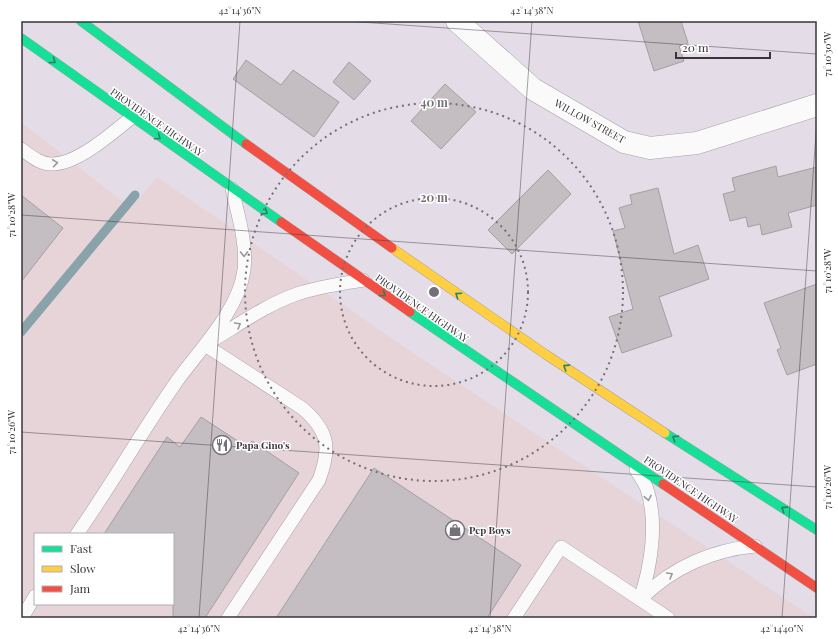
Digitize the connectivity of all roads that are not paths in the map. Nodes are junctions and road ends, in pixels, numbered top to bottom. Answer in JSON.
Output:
{"nodes":[{"id":1,"x":81,"y":21,"type":"edge"},
{"id":2,"x":457,"y":21,"type":"edge"},
{"id":3,"x":21,"y":38,"type":"edge"},
{"id":4,"x":817,"y":105,"type":"edge"},
{"id":5,"x":131,"y":118,"type":"junction"},
{"id":6,"x":21,"y":148,"type":"edge"},
{"id":7,"x":232,"y":189,"type":"junction"},
{"id":8,"x":363,"y":280,"type":"junction"},
{"id":9,"x":205,"y":345,"type":"junction"},
{"id":10,"x":632,"y":463,"type":"junction"},
{"id":11,"x":817,"y":530,"type":"edge"},
{"id":12,"x":78,"y":533,"type":"edge"},
{"id":13,"x":755,"y":546,"type":"junction"},
{"id":14,"x":817,"y":588,"type":"edge"},
{"id":15,"x":34,"y":598,"type":"edge"},
{"id":16,"x":640,"y":600,"type":"junction"},
{"id":17,"x":22,"y":618,"type":"edge"},
{"id":18,"x":228,"y":618,"type":"edge"},
{"id":19,"x":514,"y":618,"type":"edge"},
{"id":20,"x":668,"y":618,"type":"edge"}],
"edges":[{"from":11,"to":1,"type":"highway","one_way":true},
{"from":2,"to":4,"type":"street","name":"WILLOW STREET"},
{"from":3,"to":5,"type":"highway","name":"PROVIDENCE HIGHWAY","one_way":true},
{"from":6,"to":5,"type":"lane","one_way":true},
{"from":5,"to":7,"type":"highway","name":"PROVIDENCE HIGHWAY","one_way":true},
{"from":7,"to":8,"type":"highway","name":"PROVIDENCE HIGHWAY","one_way":true},
{"from":7,"to":9,"type":"lane","one_way":true},
{"from":9,"to":8,"type":"lane","one_way":true},
{"from":8,"to":10,"type":"highway","name":"PROVIDENCE HIGHWAY","one_way":true},
{"from":9,"to":12,"type":"lane"},
{"from":9,"to":18,"type":"lane"},
{"from":10,"to":13,"type":"highway","name":"PROVIDENCE HIGHWAY"},
{"from":10,"to":16,"type":"lane","one_way":true},
{"from":13,"to":14,"type":"highway","name":"PROVIDENCE HIGHWAY"},
{"from":16,"to":13,"type":"lane","one_way":true},
{"from":15,"to":17,"type":"lane"},
{"from":16,"to":19,"type":"lane"},
{"from":16,"to":20,"type":"lane"}]}
